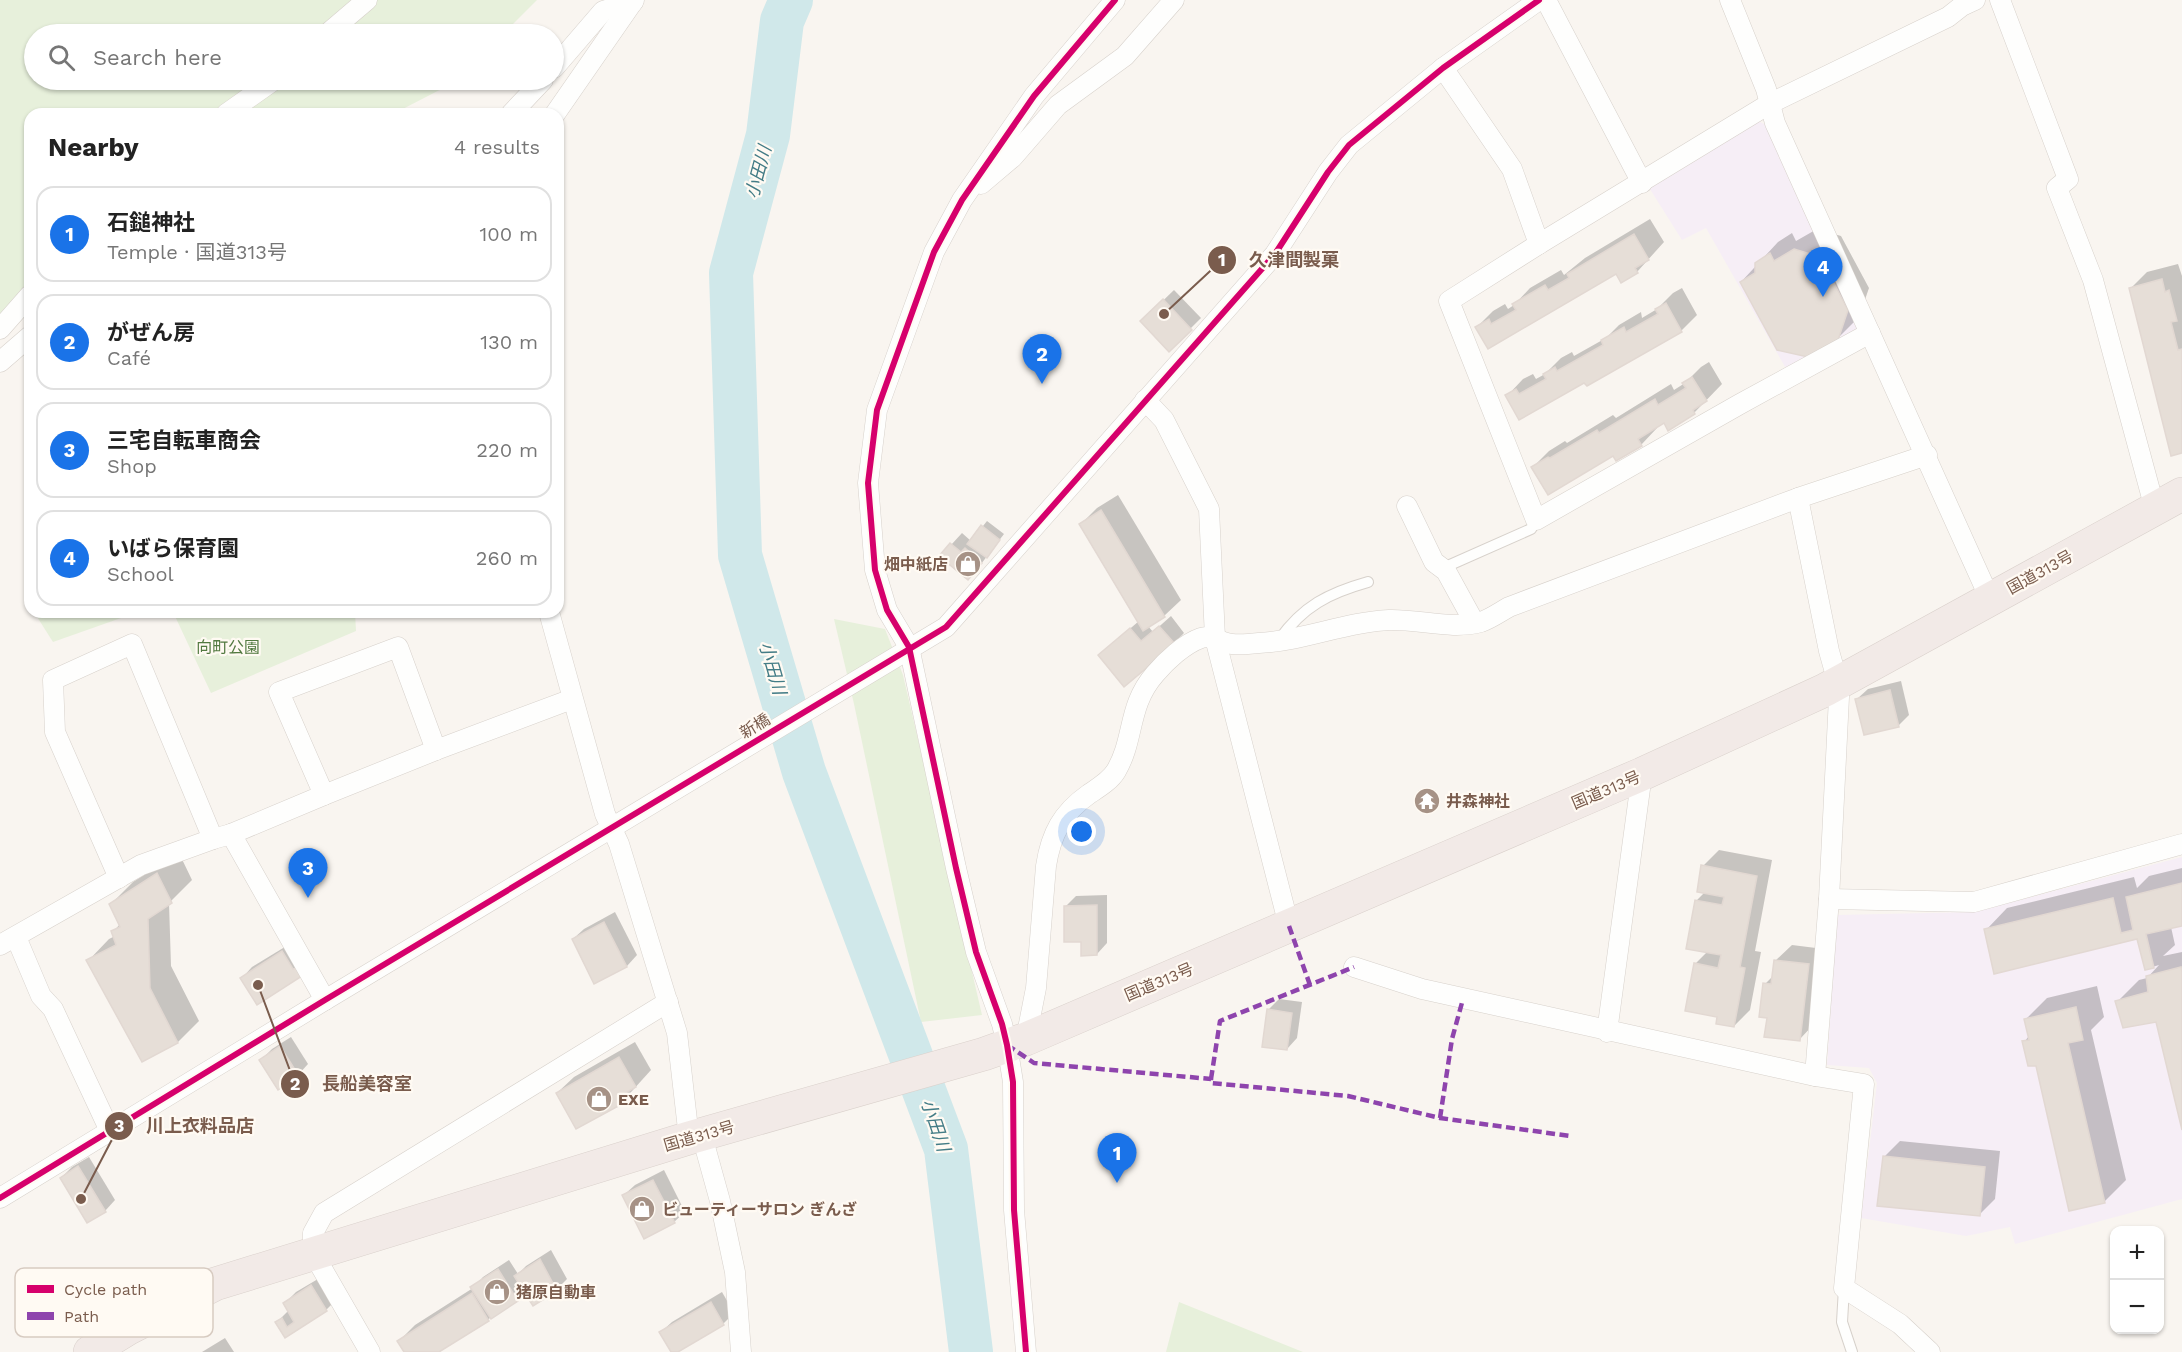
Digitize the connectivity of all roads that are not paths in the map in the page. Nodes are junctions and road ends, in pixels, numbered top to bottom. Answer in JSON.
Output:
{"nodes":[{"id":1,"x":367,"y":0,"type":"edge"},
{"id":2,"x":1115,"y":0,"type":"edge"},
{"id":3,"x":1174,"y":0,"type":"edge"},
{"id":4,"x":1539,"y":0,"type":"edge"},
{"id":5,"x":1546,"y":0,"type":"edge"},
{"id":6,"x":1730,"y":0,"type":"edge"},
{"id":7,"x":1975,"y":0,"type":"edge"},
{"id":8,"x":2000,"y":0,"type":"edge"},
{"id":9,"x":633,"y":1,"type":"edge"},
{"id":10,"x":339,"y":24,"type":"edge"},
{"id":11,"x":564,"y":56,"type":"edge"},
{"id":12,"x":1443,"y":68,"type":"junction"},
{"id":13,"x":260,"y":90,"type":"edge"},
{"id":14,"x":534,"y":90,"type":"edge"},
{"id":15,"x":1769,"y":104,"type":"junction"},
{"id":16,"x":234,"y":108,"type":"edge"},
{"id":17,"x":517,"y":108,"type":"edge"},
{"id":18,"x":559,"y":108,"type":"edge"},
{"id":19,"x":1642,"y":183,"type":"junction"},
{"id":20,"x":962,"y":200,"type":"junction"},
{"id":21,"x":1539,"y":244,"type":"junction"},
{"id":22,"x":24,"y":302,"type":"edge"},
{"id":23,"x":0,"y":329,"type":"edge"},
{"id":24,"x":1870,"y":333,"type":"junction"},
{"id":25,"x":24,"y":341,"type":"edge"},
{"id":26,"x":0,"y":362,"type":"edge"},
{"id":27,"x":1145,"y":400,"type":"junction"},
{"id":28,"x":1927,"y":454,"type":"junction"},
{"id":29,"x":1798,"y":498,"type":"junction"},
{"id":30,"x":2168,"y":502,"type":"edge"},
{"id":31,"x":1407,"y":506,"type":"dead end"},
{"id":32,"x":1536,"y":520,"type":"junction"},
{"id":33,"x":1443,"y":568,"type":"junction"},
{"id":34,"x":1368,"y":582,"type":"dead end"},
{"id":35,"x":1990,"y":599,"type":"junction"},
{"id":36,"x":551,"y":618,"type":"edge"},
{"id":37,"x":1474,"y":622,"type":"junction"},
{"id":38,"x":1215,"y":638,"type":"junction"},
{"id":39,"x":1278,"y":640,"type":"junction"},
{"id":40,"x":903,"y":652,"type":"junction"},
{"id":41,"x":1838,"y":683,"type":"junction"},
{"id":42,"x":572,"y":699,"type":"junction"},
{"id":43,"x":436,"y":750,"type":"junction"},
{"id":44,"x":1642,"y":774,"type":"junction"},
{"id":45,"x":324,"y":795,"type":"junction"},
{"id":46,"x":619,"y":824,"type":"junction"},
{"id":47,"x":222,"y":837,"type":"junction"},
{"id":48,"x":2182,"y":844,"type":"edge"},
{"id":49,"x":119,"y":878,"type":"junction"},
{"id":50,"x":1829,"y":899,"type":"junction"},
{"id":51,"x":1289,"y":926,"type":"junction"},
{"id":52,"x":8,"y":941,"type":"edge"},
{"id":53,"x":1354,"y":966,"type":"dead end"},
{"id":54,"x":325,"y":1000,"type":"junction"},
{"id":55,"x":668,"y":1002,"type":"junction"},
{"id":56,"x":1607,"y":1032,"type":"junction"},
{"id":57,"x":1017,"y":1042,"type":"junction"},
{"id":58,"x":1815,"y":1076,"type":"junction"},
{"id":59,"x":110,"y":1131,"type":"junction"},
{"id":60,"x":702,"y":1136,"type":"junction"},
{"id":61,"x":0,"y":1198,"type":"edge"},
{"id":62,"x":314,"y":1253,"type":"junction"},
{"id":63,"x":213,"y":1285,"type":"edge"},
{"id":64,"x":1844,"y":1288,"type":"junction"},
{"id":65,"x":114,"y":1337,"type":"edge"},
{"id":66,"x":90,"y":1352,"type":"edge"},
{"id":67,"x":370,"y":1352,"type":"edge"},
{"id":68,"x":741,"y":1352,"type":"edge"},
{"id":69,"x":1026,"y":1352,"type":"edge"},
{"id":70,"x":1852,"y":1352,"type":"edge"},
{"id":71,"x":1930,"y":1352,"type":"edge"}],
"edges":[{"from":1,"to":10,"type":"street"},
{"from":2,"to":20,"type":"street"},
{"from":3,"to":20,"type":"street"},
{"from":4,"to":12,"type":"street","name":"新橋"},
{"from":5,"to":19,"type":"street"},
{"from":6,"to":15,"type":"street"},
{"from":7,"to":15,"type":"street"},
{"from":8,"to":30,"type":"street"},
{"from":9,"to":11,"type":"street"},
{"from":9,"to":18,"type":"street"},
{"from":12,"to":21,"type":"street"},
{"from":12,"to":27,"type":"street","name":"新橋"},
{"from":13,"to":16,"type":"street"},
{"from":14,"to":17,"type":"street"},
{"from":15,"to":19,"type":"street"},
{"from":15,"to":24,"type":"street"},
{"from":19,"to":21,"type":"street"},
{"from":20,"to":40,"type":"street"},
{"from":21,"to":32,"type":"street"},
{"from":22,"to":23,"type":"street"},
{"from":24,"to":28,"type":"street"},
{"from":24,"to":32,"type":"street"},
{"from":25,"to":26,"type":"street"},
{"from":27,"to":38,"type":"street"},
{"from":27,"to":40,"type":"street","name":"新橋"},
{"from":28,"to":29,"type":"street"},
{"from":28,"to":35,"type":"street"},
{"from":29,"to":37,"type":"street"},
{"from":29,"to":41,"type":"street"},
{"from":30,"to":35,"type":"highway","name":"国道313号"},
{"from":31,"to":33,"type":"street"},
{"from":32,"to":33,"type":"lane"},
{"from":33,"to":37,"type":"street"},
{"from":34,"to":39,"type":"lane"},
{"from":35,"to":41,"type":"highway","name":"国道313号"},
{"from":36,"to":42,"type":"street"},
{"from":37,"to":39,"type":"street"},
{"from":38,"to":39,"type":"street"},
{"from":38,"to":51,"type":"street"},
{"from":38,"to":57,"type":"street"},
{"from":40,"to":46,"type":"street","name":"新橋"},
{"from":40,"to":57,"type":"street"},
{"from":41,"to":44,"type":"highway","name":"国道313号"},
{"from":41,"to":50,"type":"street"},
{"from":42,"to":43,"type":"street"},
{"from":42,"to":46,"type":"street"},
{"from":43,"to":45,"type":"street"},
{"from":43,"to":45,"type":"street"},
{"from":44,"to":51,"type":"highway","name":"国道313号"},
{"from":44,"to":56,"type":"street"},
{"from":45,"to":47,"type":"street"},
{"from":46,"to":54,"type":"street","name":"新橋"},
{"from":46,"to":55,"type":"street"},
{"from":47,"to":49,"type":"street"},
{"from":47,"to":49,"type":"street"},
{"from":47,"to":54,"type":"street"},
{"from":48,"to":50,"type":"street"},
{"from":49,"to":52,"type":"street"},
{"from":50,"to":58,"type":"street"},
{"from":51,"to":57,"type":"highway","name":"国道313号"},
{"from":52,"to":59,"type":"street"},
{"from":53,"to":56,"type":"street"},
{"from":54,"to":59,"type":"street","name":"新橋"},
{"from":55,"to":60,"type":"street"},
{"from":55,"to":62,"type":"street"},
{"from":56,"to":58,"type":"street"},
{"from":57,"to":60,"type":"highway","name":"国道313号"},
{"from":57,"to":69,"type":"street"},
{"from":58,"to":64,"type":"street"},
{"from":59,"to":61,"type":"street","name":"新橋"},
{"from":60,"to":62,"type":"highway","name":"国道313号"},
{"from":60,"to":68,"type":"street"},
{"from":62,"to":63,"type":"highway","name":"国道313号"},
{"from":62,"to":67,"type":"street"},
{"from":64,"to":70,"type":"lane"},
{"from":64,"to":71,"type":"street"},
{"from":65,"to":66,"type":"highway","name":"国道313号"}]}
